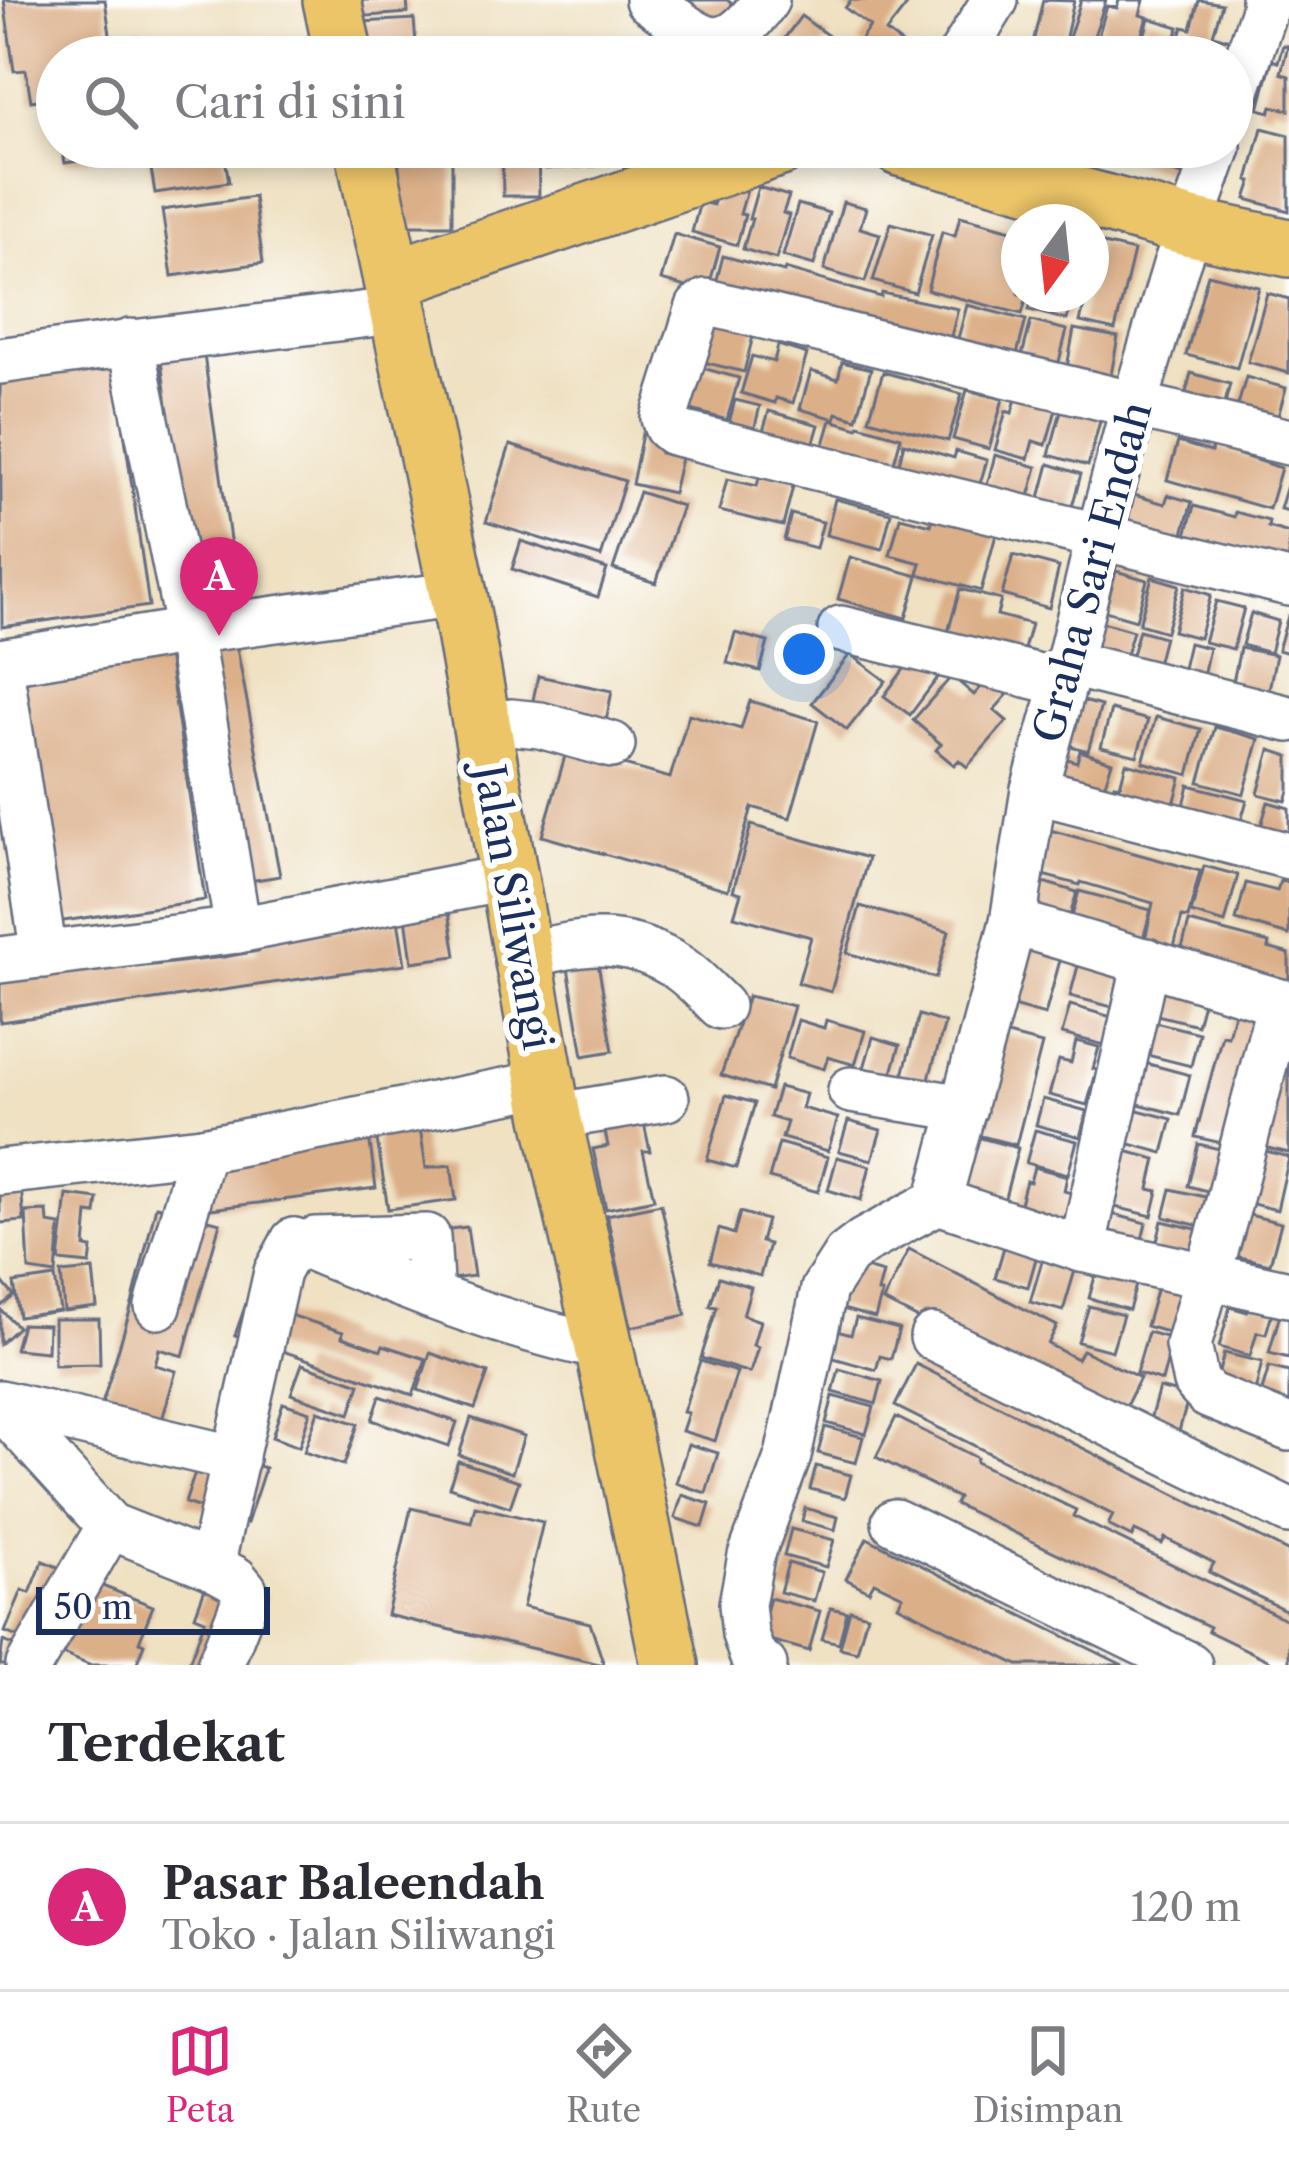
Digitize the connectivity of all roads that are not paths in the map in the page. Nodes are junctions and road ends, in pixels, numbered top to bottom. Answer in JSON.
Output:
{"nodes":[{"id":1,"x":332,"y":0,"type":"edge"},
{"id":2,"x":648,"y":0,"type":"edge"},
{"id":3,"x":766,"y":0,"type":"edge"},
{"id":4,"x":995,"y":0,"type":"edge"},
{"id":5,"x":1266,"y":0,"type":"edge"},
{"id":6,"x":1289,"y":7,"type":"edge"},
{"id":7,"x":340,"y":36,"type":"edge"},
{"id":8,"x":699,"y":36,"type":"edge"},
{"id":9,"x":733,"y":36,"type":"edge"},
{"id":10,"x":973,"y":36,"type":"edge"},
{"id":11,"x":1253,"y":40,"type":"edge"},
{"id":12,"x":369,"y":168,"type":"edge"},
{"id":13,"x":726,"y":168,"type":"edge"},
{"id":14,"x":977,"y":168,"type":"edge"},
{"id":15,"x":1211,"y":168,"type":"edge"},
{"id":16,"x":1191,"y":226,"type":"junction"},
{"id":17,"x":1289,"y":248,"type":"edge"},
{"id":18,"x":396,"y":295,"type":"junction"},
{"id":19,"x":130,"y":342,"type":"junction"},
{"id":20,"x":0,"y":362,"type":"edge"},
{"id":21,"x":1134,"y":406,"type":"junction"},
{"id":22,"x":1289,"y":442,"type":"edge"},
{"id":23,"x":1099,"y":538,"type":"junction"},
{"id":24,"x":1289,"y":583,"type":"edge"},
{"id":25,"x":458,"y":594,"type":"junction"},
{"id":26,"x":841,"y":628,"type":"dead end"},
{"id":27,"x":189,"y":631,"type":"junction"},
{"id":28,"x":0,"y":664,"type":"edge"},
{"id":29,"x":1065,"y":673,"type":"junction"},
{"id":30,"x":1289,"y":719,"type":"edge"},
{"id":31,"x":484,"y":734,"type":"junction"},
{"id":32,"x":612,"y":746,"type":"dead end"},
{"id":33,"x":1034,"y":790,"type":"junction"},
{"id":34,"x":1289,"y":856,"type":"edge"},
{"id":35,"x":511,"y":877,"type":"junction"},
{"id":36,"x":1013,"y":922,"type":"junction"},
{"id":37,"x":238,"y":930,"type":"junction"},
{"id":38,"x":524,"y":956,"type":"junction"},
{"id":39,"x":22,"y":957,"type":"edge"},
{"id":40,"x":1146,"y":961,"type":"junction"},
{"id":41,"x":1284,"y":1003,"type":"edge"},
{"id":42,"x":722,"y":1006,"type":"dead end"},
{"id":43,"x":851,"y":1090,"type":"dead end"},
{"id":44,"x":666,"y":1098,"type":"dead end"},
{"id":45,"x":549,"y":1100,"type":"junction"},
{"id":46,"x":964,"y":1108,"type":"junction"},
{"id":47,"x":202,"y":1150,"type":"junction"},
{"id":48,"x":0,"y":1172,"type":"edge"},
{"id":49,"x":938,"y":1201,"type":"junction"},
{"id":50,"x":1082,"y":1249,"type":"junction"},
{"id":51,"x":1208,"y":1276,"type":"junction"},
{"id":52,"x":1289,"y":1294,"type":"edge"},
{"id":53,"x":158,"y":1306,"type":"dead end"},
{"id":54,"x":933,"y":1337,"type":"dead end"},
{"id":55,"x":604,"y":1347,"type":"junction"},
{"id":56,"x":0,"y":1404,"type":"edge"},
{"id":57,"x":1289,"y":1428,"type":"edge"},
{"id":58,"x":236,"y":1459,"type":"junction"},
{"id":59,"x":1289,"y":1511,"type":"edge"},
{"id":60,"x":895,"y":1522,"type":"dead end"},
{"id":61,"x":110,"y":1526,"type":"junction"},
{"id":62,"x":211,"y":1566,"type":"junction"},
{"id":63,"x":0,"y":1646,"type":"edge"},
{"id":64,"x":1140,"y":1655,"type":"edge"},
{"id":65,"x":27,"y":1665,"type":"edge"},
{"id":66,"x":220,"y":1665,"type":"edge"},
{"id":67,"x":670,"y":1665,"type":"edge"},
{"id":68,"x":764,"y":1665,"type":"edge"},
{"id":69,"x":1189,"y":1665,"type":"edge"}],
"edges":[{"from":1,"to":7,"type":"main road"},
{"from":2,"to":8,"type":"street"},
{"from":3,"to":9,"type":"street"},
{"from":4,"to":10,"type":"street"},
{"from":5,"to":6,"type":"street"},
{"from":5,"to":11,"type":"street"},
{"from":12,"to":18,"type":"main road","name":"Jalan Siliwangi"},
{"from":13,"to":18,"type":"main road"},
{"from":14,"to":16,"type":"main road"},
{"from":15,"to":16,"type":"street","name":"Graha Sari Endah"},
{"from":16,"to":17,"type":"main road"},
{"from":16,"to":21,"type":"street","name":"Graha Sari Endah"},
{"from":18,"to":19,"type":"street"},
{"from":18,"to":25,"type":"main road","name":"Jalan Siliwangi"},
{"from":19,"to":20,"type":"street"},
{"from":19,"to":27,"type":"street"},
{"from":21,"to":22,"type":"street"},
{"from":21,"to":23,"type":"street","name":"Graha Sari Endah"},
{"from":21,"to":23,"type":"street"},
{"from":23,"to":24,"type":"street"},
{"from":23,"to":29,"type":"street","name":"Graha Sari Endah"},
{"from":25,"to":27,"type":"street"},
{"from":25,"to":31,"type":"main road","name":"Jalan Siliwangi"},
{"from":26,"to":29,"type":"street"},
{"from":27,"to":28,"type":"street"},
{"from":27,"to":37,"type":"street"},
{"from":28,"to":39,"type":"street"},
{"from":29,"to":30,"type":"street"},
{"from":29,"to":33,"type":"street","name":"Graha Sari Endah"},
{"from":31,"to":32,"type":"street"},
{"from":31,"to":35,"type":"main road","name":"Jalan Siliwangi"},
{"from":33,"to":34,"type":"street"},
{"from":33,"to":36,"type":"street","name":"Graha Sari Endah"},
{"from":35,"to":37,"type":"street"},
{"from":35,"to":38,"type":"main road","name":"Jalan Siliwangi"},
{"from":36,"to":40,"type":"street"},
{"from":36,"to":46,"type":"street","name":"Graha Sari Endah"},
{"from":37,"to":39,"type":"street"},
{"from":38,"to":42,"type":"street"},
{"from":38,"to":45,"type":"main road","name":"Jalan Siliwangi"},
{"from":40,"to":41,"type":"street"},
{"from":40,"to":50,"type":"street"},
{"from":41,"to":51,"type":"street"},
{"from":43,"to":46,"type":"street"},
{"from":44,"to":45,"type":"street"},
{"from":45,"to":47,"type":"street"},
{"from":45,"to":55,"type":"main road","name":"Jalan Siliwangi"},
{"from":46,"to":49,"type":"street","name":"Graha Sari Endah"},
{"from":47,"to":48,"type":"street"},
{"from":47,"to":53,"type":"street"},
{"from":49,"to":50,"type":"street"},
{"from":49,"to":68,"type":"street"},
{"from":50,"to":51,"type":"street"},
{"from":51,"to":52,"type":"street"},
{"from":51,"to":57,"type":"street"},
{"from":54,"to":59,"type":"street"},
{"from":55,"to":58,"type":"street"},
{"from":55,"to":67,"type":"main road","name":"Jalan Siliwangi"},
{"from":56,"to":58,"type":"street"},
{"from":56,"to":61,"type":"street"},
{"from":58,"to":62,"type":"street"},
{"from":60,"to":64,"type":"street"},
{"from":61,"to":62,"type":"street"},
{"from":61,"to":65,"type":"street"},
{"from":62,"to":66,"type":"street"},
{"from":63,"to":65,"type":"street"},
{"from":64,"to":69,"type":"street"}]}
